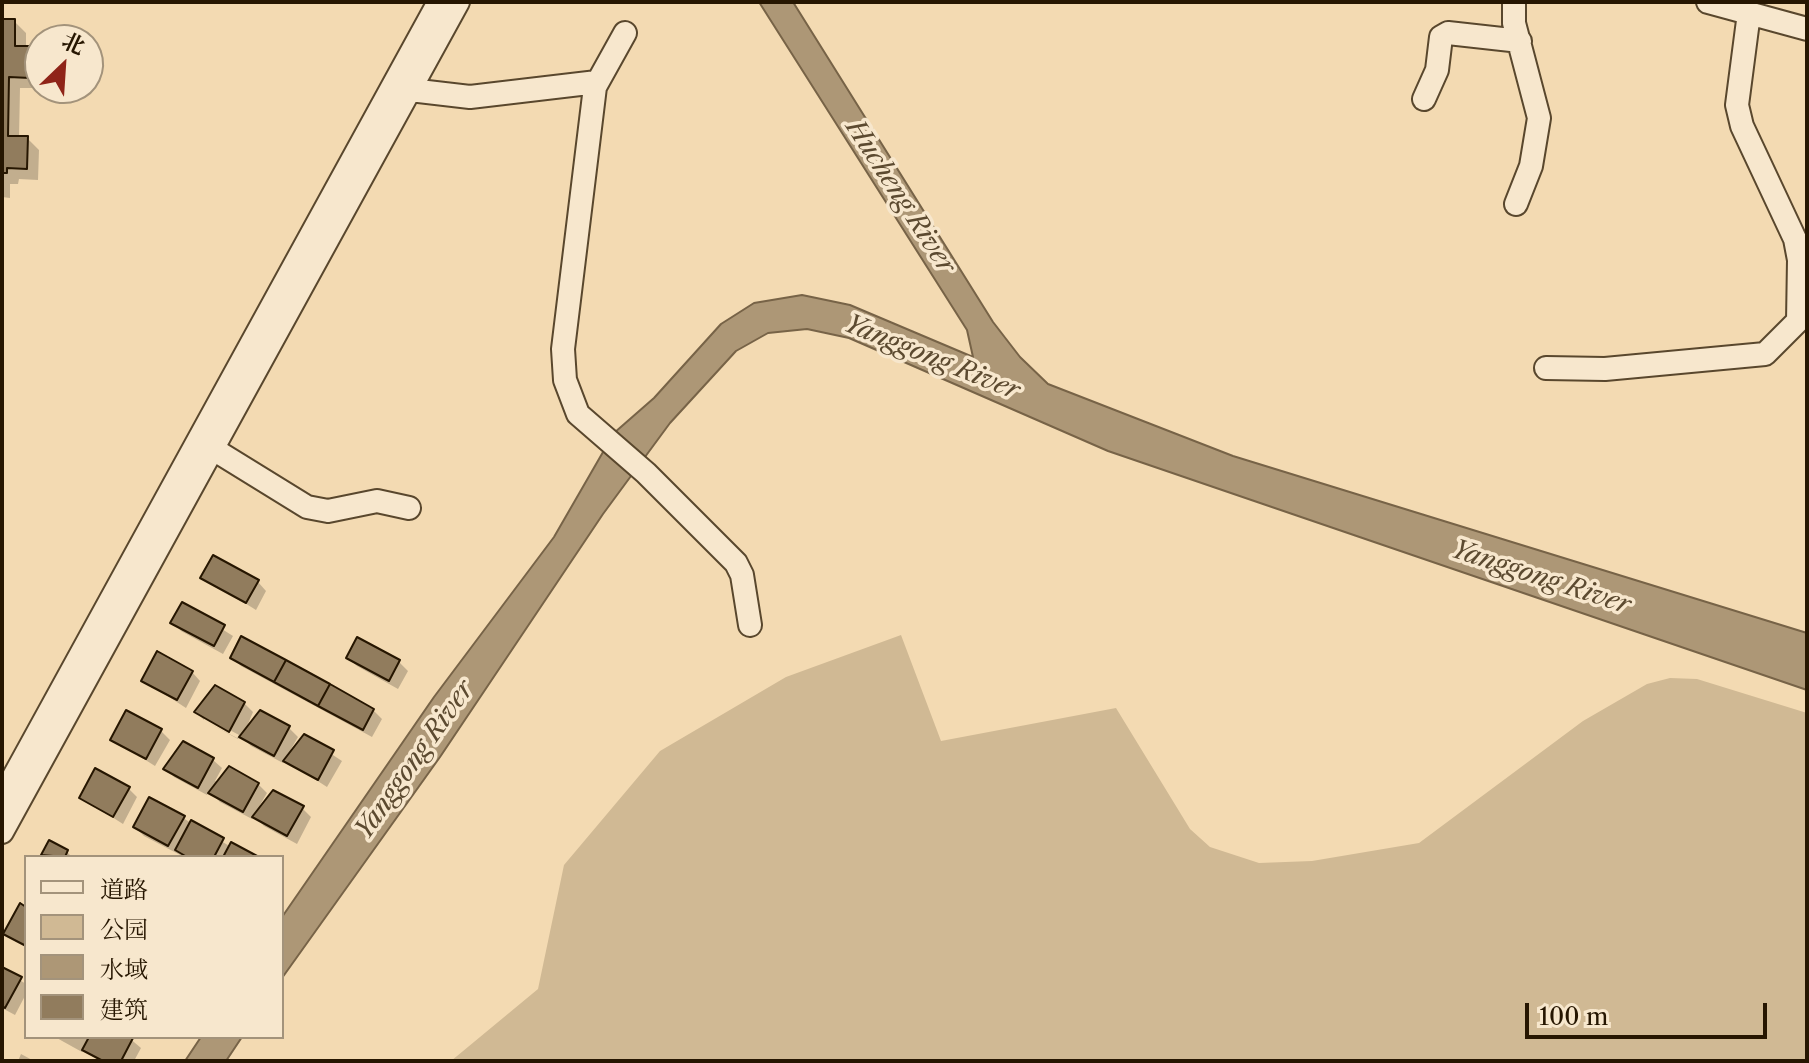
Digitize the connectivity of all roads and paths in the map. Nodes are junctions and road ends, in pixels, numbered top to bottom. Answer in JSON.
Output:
{"nodes":[{"id":1,"x":439,"y":2,"type":"edge"},
{"id":2,"x":458,"y":2,"type":"edge"},
{"id":3,"x":1514,"y":2,"type":"edge"},
{"id":4,"x":1708,"y":2,"type":"edge"},
{"id":5,"x":1749,"y":13,"type":"junction"},
{"id":6,"x":1807,"y":29,"type":"edge"},
{"id":7,"x":625,"y":33,"type":"dead end"},
{"id":8,"x":1520,"y":41,"type":"junction"},
{"id":9,"x":597,"y":82,"type":"junction"},
{"id":10,"x":410,"y":90,"type":"junction"},
{"id":11,"x":1424,"y":99,"type":"dead end"},
{"id":12,"x":1516,"y":204,"type":"dead end"},
{"id":13,"x":1546,"y":368,"type":"dead end"},
{"id":14,"x":213,"y":449,"type":"junction"},
{"id":15,"x":409,"y":508,"type":"dead end"},
{"id":16,"x":750,"y":625,"type":"dead end"},
{"id":17,"x":2,"y":798,"type":"edge"},
{"id":18,"x":2,"y":832,"type":"edge"}],
"edges":[{"from":1,"to":17,"type":"street"},
{"from":2,"to":10,"type":"street"},
{"from":3,"to":8,"type":"street"},
{"from":4,"to":5,"type":"street"},
{"from":5,"to":6,"type":"street"},
{"from":5,"to":13,"type":"street"},
{"from":7,"to":9,"type":"street"},
{"from":8,"to":11,"type":"street"},
{"from":8,"to":12,"type":"street"},
{"from":9,"to":10,"type":"street"},
{"from":9,"to":16,"type":"street"},
{"from":10,"to":14,"type":"street"},
{"from":14,"to":15,"type":"street"},
{"from":14,"to":18,"type":"street"}]}
